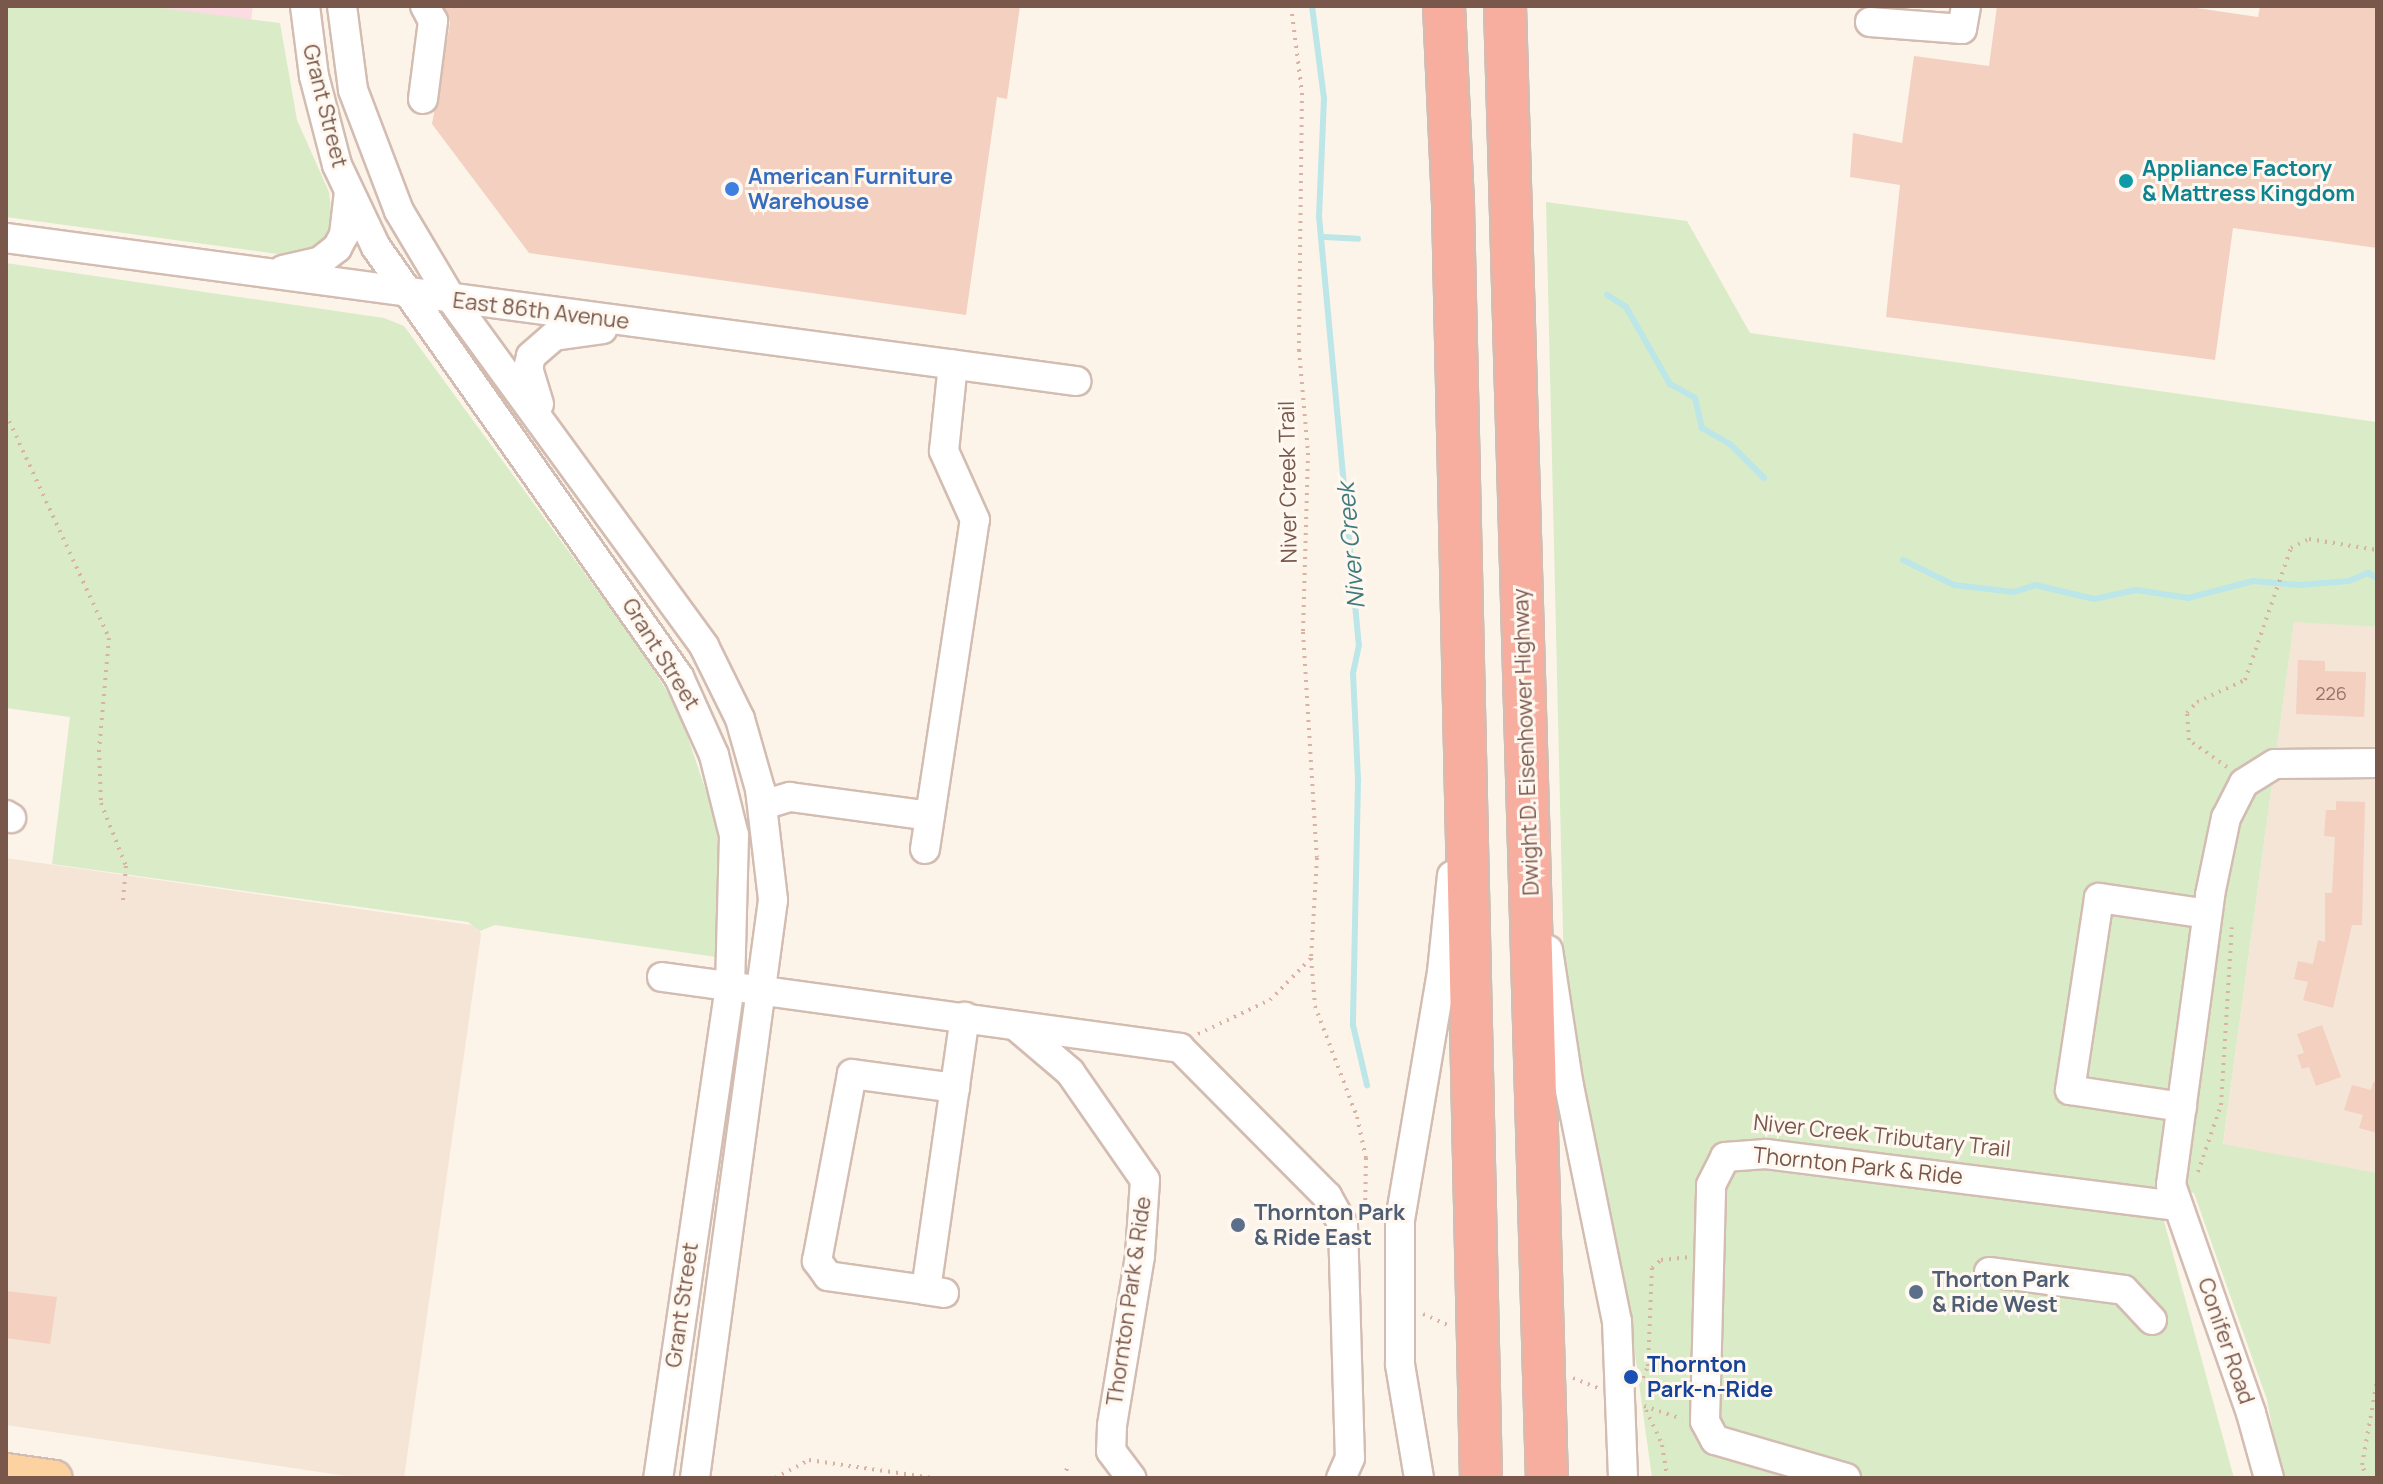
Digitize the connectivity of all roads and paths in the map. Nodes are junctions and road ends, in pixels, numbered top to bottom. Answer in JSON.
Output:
{"nodes":[{"id":1,"x":305,"y":6,"type":"edge"},
{"id":2,"x":342,"y":6,"type":"edge"},
{"id":3,"x":425,"y":6,"type":"edge"},
{"id":4,"x":1291,"y":6,"type":"edge"},
{"id":5,"x":1416,"y":6,"type":"edge"},
{"id":6,"x":1444,"y":6,"type":"edge"},
{"id":7,"x":1467,"y":6,"type":"edge"},
{"id":8,"x":1505,"y":6,"type":"edge"},
{"id":9,"x":1529,"y":6,"type":"edge"},
{"id":10,"x":1966,"y":6,"type":"edge"},
{"id":11,"x":1870,"y":22,"type":"dead end"},
{"id":12,"x":423,"y":99,"type":"dead end"},
{"id":13,"x":349,"y":191,"type":"junction"},
{"id":14,"x":1453,"y":206,"type":"junction"},
{"id":15,"x":6,"y":238,"type":"edge"},
{"id":16,"x":1513,"y":248,"type":"junction"},
{"id":17,"x":262,"y":274,"type":"junction"},
{"id":18,"x":410,"y":295,"type":"junction"},
{"id":19,"x":452,"y":300,"type":"junction"},
{"id":20,"x":648,"y":325,"type":"junction"},
{"id":21,"x":953,"y":364,"type":"junction"},
{"id":22,"x":1076,"y":381,"type":"dead end"},
{"id":23,"x":6,"y":414,"type":"edge"},
{"id":24,"x":551,"y":433,"type":"junction"},
{"id":25,"x":2377,"y":550,"type":"edge"},
{"id":26,"x":1526,"y":749,"type":"junction"},
{"id":27,"x":1463,"y":755,"type":"junction"},
{"id":28,"x":2377,"y":763,"type":"edge"},
{"id":29,"x":2236,"y":775,"type":"dead end"},
{"id":30,"x":763,"y":805,"type":"junction"},
{"id":31,"x":930,"y":816,"type":"junction"},
{"id":32,"x":925,"y":849,"type":"dead end"},
{"id":33,"x":123,"y":903,"type":"dead end"},
{"id":34,"x":2220,"y":915,"type":"junction"},
{"id":35,"x":1311,"y":958,"type":"junction"},
{"id":36,"x":662,"y":977,"type":"dead end"},
{"id":37,"x":730,"y":986,"type":"junction"},
{"id":38,"x":763,"y":991,"type":"junction"},
{"id":39,"x":965,"y":1017,"type":"junction"},
{"id":40,"x":1012,"y":1023,"type":"junction"},
{"id":41,"x":1180,"y":1048,"type":"junction"},
{"id":42,"x":955,"y":1088,"type":"junction"},
{"id":43,"x":2182,"y":1107,"type":"junction"},
{"id":44,"x":2186,"y":1179,"type":"dead end"},
{"id":45,"x":2176,"y":1206,"type":"junction"},
{"id":46,"x":1365,"y":1218,"type":"dead end"},
{"id":47,"x":1693,"y":1256,"type":"dead end"},
{"id":48,"x":1989,"y":1272,"type":"dead end"},
{"id":49,"x":2152,"y":1320,"type":"dead end"},
{"id":50,"x":2377,"y":1381,"type":"edge"},
{"id":51,"x":1685,"y":1420,"type":"dead end"},
{"id":52,"x":1662,"y":1445,"type":"dead end"},
{"id":53,"x":1068,"y":1466,"type":"dead end"},
{"id":54,"x":6,"y":1471,"type":"edge"},
{"id":55,"x":55,"y":1478,"type":"edge"},
{"id":56,"x":658,"y":1478,"type":"edge"},
{"id":57,"x":695,"y":1478,"type":"edge"},
{"id":58,"x":775,"y":1478,"type":"edge"},
{"id":59,"x":933,"y":1478,"type":"edge"},
{"id":60,"x":1063,"y":1478,"type":"edge"},
{"id":61,"x":1131,"y":1478,"type":"edge"},
{"id":62,"x":1341,"y":1478,"type":"edge"},
{"id":63,"x":1419,"y":1478,"type":"edge"},
{"id":64,"x":1481,"y":1478,"type":"edge"},
{"id":65,"x":1504,"y":1478,"type":"edge"},
{"id":66,"x":1547,"y":1478,"type":"edge"},
{"id":67,"x":1623,"y":1478,"type":"edge"},
{"id":68,"x":1667,"y":1478,"type":"edge"},
{"id":69,"x":1846,"y":1478,"type":"edge"},
{"id":70,"x":2269,"y":1478,"type":"edge"},
{"id":71,"x":2367,"y":1478,"type":"edge"}],
"edges":[{"from":1,"to":13,"type":"street","name":"Grant Street"},
{"from":2,"to":19,"type":"street","name":"Grant Street"},
{"from":3,"to":12,"type":"street"},
{"from":4,"to":35,"type":"path","name":"Niver Creek Trail"},
{"from":5,"to":14,"type":"highway"},
{"from":6,"to":14,"type":"highway"},
{"from":7,"to":65,"type":"highway"},
{"from":8,"to":16,"type":"highway","name":"Dwight D. Eisenhower Highway"},
{"from":9,"to":16,"type":"highway"},
{"from":10,"to":11,"type":"street"},
{"from":13,"to":17,"type":"street"},
{"from":13,"to":18,"type":"street","name":"Grant Street"},
{"from":14,"to":27,"type":"highway"},
{"from":15,"to":17,"type":"street","name":"East 86th Avenue"},
{"from":16,"to":26,"type":"highway","name":"Dwight D. Eisenhower Highway"},
{"from":17,"to":18,"type":"street","name":"East 86th Avenue"},
{"from":18,"to":19,"type":"street","name":"East 86th Avenue"},
{"from":18,"to":37,"type":"street","name":"Grant Street"},
{"from":19,"to":20,"type":"street","name":"East 86th Avenue"},
{"from":19,"to":24,"type":"street","name":"Grant Street"},
{"from":20,"to":21,"type":"street","name":"East 86th Avenue"},
{"from":20,"to":24,"type":"street"},
{"from":21,"to":22,"type":"street","name":"East 86th Avenue"},
{"from":21,"to":31,"type":"street"},
{"from":23,"to":33,"type":"path"},
{"from":24,"to":30,"type":"street","name":"Grant Street"},
{"from":25,"to":29,"type":"path"},
{"from":26,"to":66,"type":"highway","name":"Dwight D. Eisenhower Highway"},
{"from":26,"to":67,"type":"street"},
{"from":27,"to":63,"type":"street"},
{"from":27,"to":64,"type":"highway"},
{"from":28,"to":34,"type":"street","name":"Conifer Road"},
{"from":30,"to":31,"type":"street"},
{"from":30,"to":38,"type":"street","name":"Grant Street"},
{"from":31,"to":32,"type":"street"},
{"from":34,"to":43,"type":"street","name":"Conifer Road"},
{"from":34,"to":43,"type":"street"},
{"from":34,"to":44,"type":"path"},
{"from":35,"to":41,"type":"path"},
{"from":35,"to":46,"type":"path","name":"Niver Creek Trail"},
{"from":36,"to":37,"type":"street"},
{"from":37,"to":38,"type":"street"},
{"from":37,"to":56,"type":"street","name":"Grant Street"},
{"from":38,"to":39,"type":"street"},
{"from":38,"to":57,"type":"street","name":"Grant Street"},
{"from":39,"to":40,"type":"street"},
{"from":39,"to":42,"type":"street"},
{"from":40,"to":41,"type":"street"},
{"from":40,"to":61,"type":"street","name":"Thornton Park & Ride"},
{"from":41,"to":62,"type":"street"},
{"from":42,"to":42,"type":"street"},
{"from":43,"to":45,"type":"street","name":"Conifer Road"},
{"from":45,"to":69,"type":"street","name":"Thornton Park & Ride"},
{"from":45,"to":70,"type":"street","name":"Conifer Road"},
{"from":47,"to":51,"type":"path"},
{"from":48,"to":49,"type":"street"},
{"from":50,"to":71,"type":"path"},
{"from":52,"to":68,"type":"path"},
{"from":53,"to":60,"type":"path"},
{"from":54,"to":55,"type":"main road"},
{"from":58,"to":59,"type":"path"}]}
